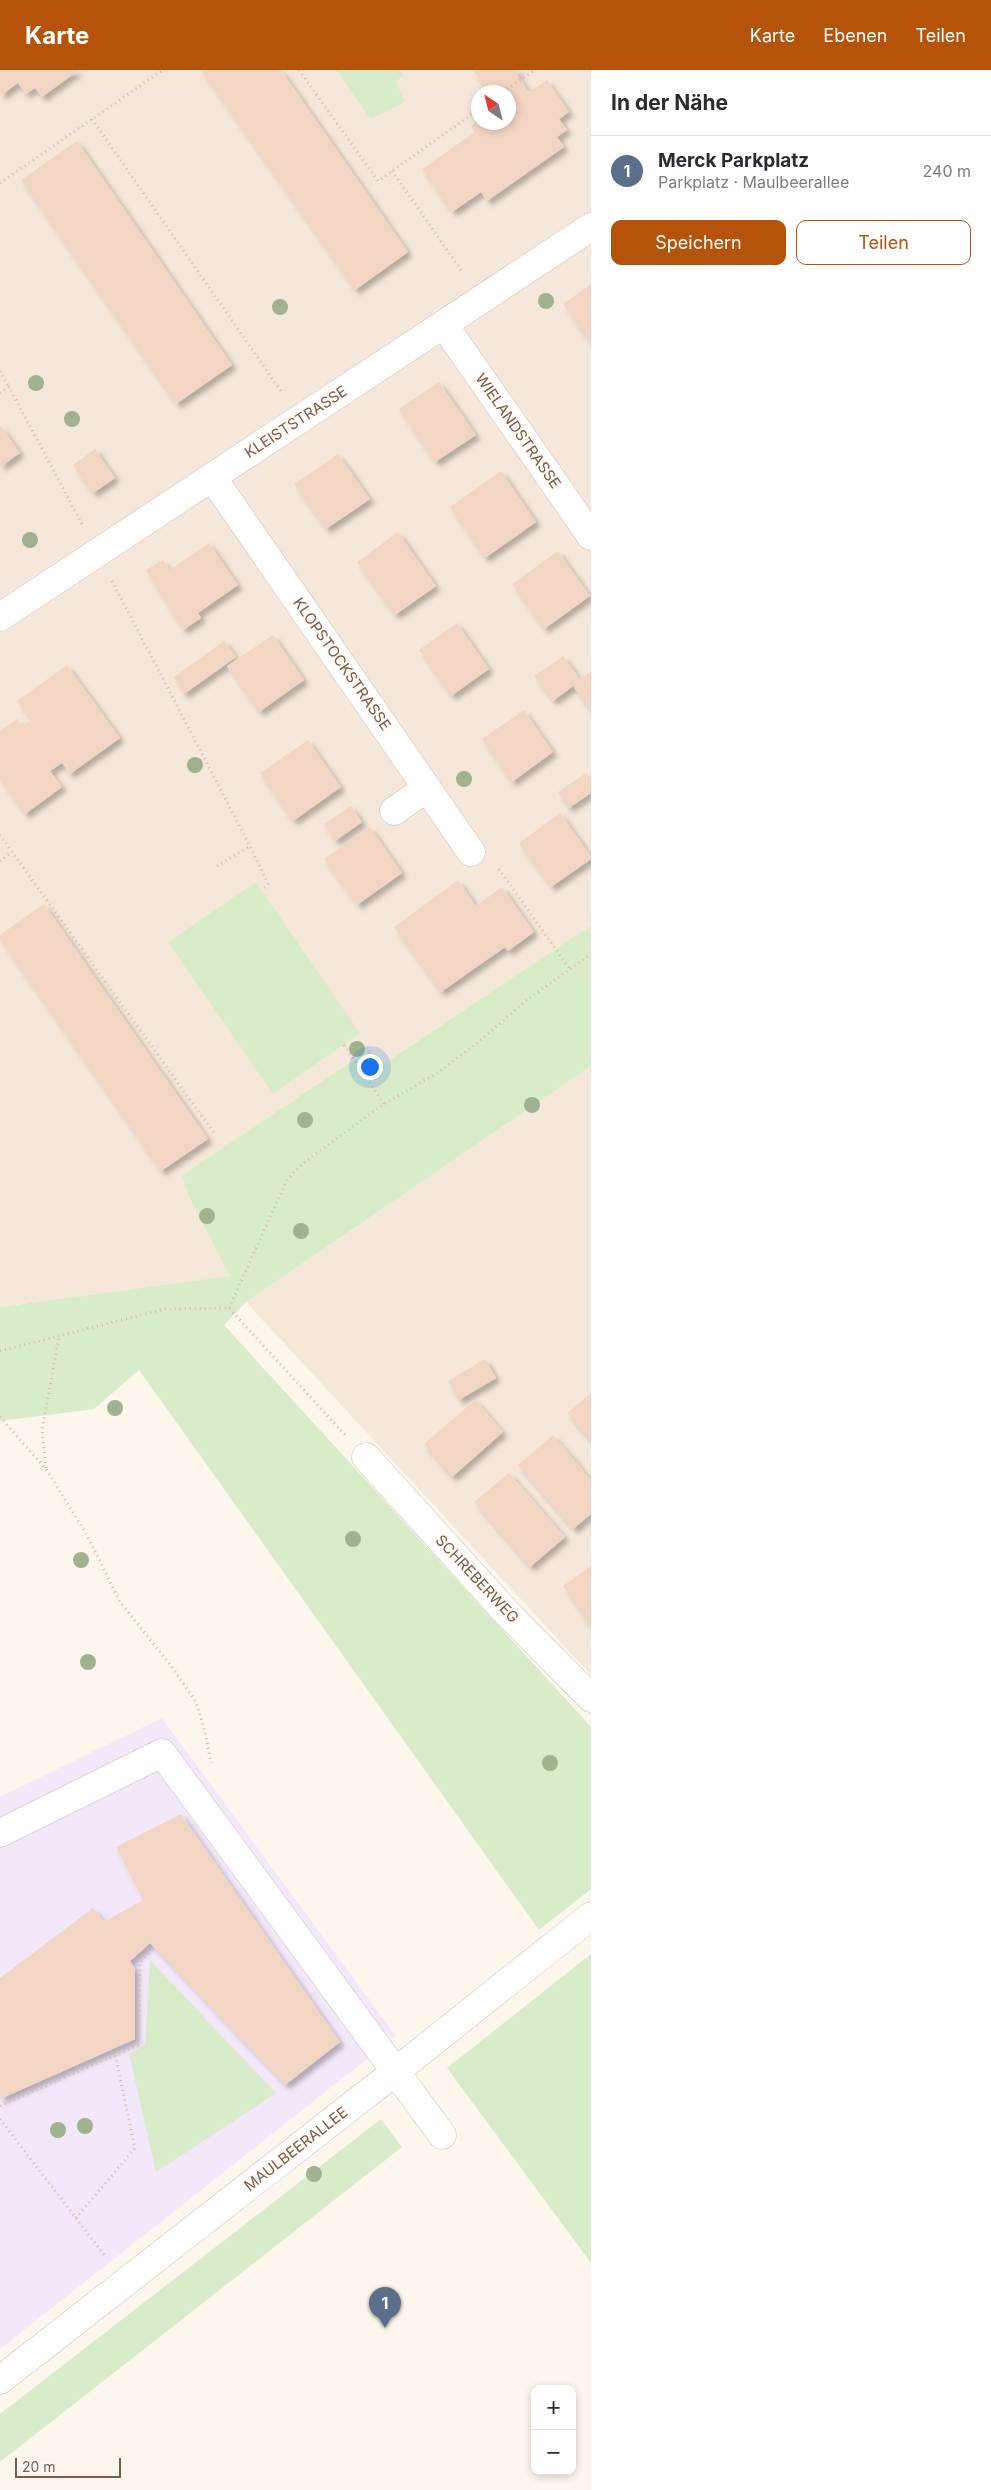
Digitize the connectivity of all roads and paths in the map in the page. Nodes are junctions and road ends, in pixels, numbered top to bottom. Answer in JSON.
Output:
{"nodes":[{"id":1,"x":163,"y":70,"type":"edge"},
{"id":2,"x":299,"y":70,"type":"edge"},
{"id":3,"x":535,"y":70,"type":"edge"},
{"id":4,"x":513,"y":85,"type":"edge"},
{"id":5,"x":471,"y":115,"type":"edge"},
{"id":6,"x":92,"y":119,"type":"junction"},
{"id":7,"x":392,"y":171,"type":"junction"},
{"id":8,"x":0,"y":183,"type":"edge"},
{"id":9,"x":591,"y":227,"type":"edge"},
{"id":10,"x":482,"y":300,"type":"junction"},
{"id":11,"x":444,"y":325,"type":"junction"},
{"id":12,"x":0,"y":371,"type":"edge"},
{"id":13,"x":9,"y":387,"type":"junction"},
{"id":14,"x":0,"y":394,"type":"edge"},
{"id":15,"x":301,"y":419,"type":"junction"},
{"id":16,"x":212,"y":477,"type":"junction"},
{"id":17,"x":591,"y":536,"type":"edge"},
{"id":18,"x":97,"y":552,"type":"junction"},
{"id":19,"x":0,"y":617,"type":"edge"},
{"id":20,"x":427,"y":788,"type":"junction"},
{"id":21,"x":394,"y":811,"type":"dead end"},
{"id":22,"x":0,"y":835,"type":"edge"},
{"id":23,"x":250,"y":846,"type":"junction"},
{"id":24,"x":12,"y":852,"type":"junction"},
{"id":25,"x":471,"y":852,"type":"joint"},
{"id":26,"x":0,"y":861,"type":"edge"},
{"id":27,"x":217,"y":866,"type":"dead end"},
{"id":28,"x":262,"y":890,"type":"dead end"},
{"id":29,"x":591,"y":954,"type":"edge"},
{"id":30,"x":570,"y":968,"type":"junction"},
{"id":31,"x":344,"y":1045,"type":"dead end"},
{"id":32,"x":384,"y":1104,"type":"junction"},
{"id":33,"x":214,"y":1133,"type":"dead end"},
{"id":34,"x":228,"y":1308,"type":"junction"},
{"id":35,"x":59,"y":1337,"type":"junction"},
{"id":36,"x":0,"y":1351,"type":"edge"},
{"id":37,"x":0,"y":1417,"type":"edge"},
{"id":38,"x":366,"y":1458,"type":"joint"},
{"id":39,"x":46,"y":1469,"type":"junction"},
{"id":40,"x":591,"y":1698,"type":"edge"},
{"id":41,"x":211,"y":1764,"type":"dead end"},
{"id":42,"x":0,"y":1832,"type":"edge"},
{"id":43,"x":591,"y":1916,"type":"edge"},
{"id":44,"x":146,"y":1946,"type":"dead end"},
{"id":45,"x":115,"y":2055,"type":"junction"},
{"id":46,"x":395,"y":2072,"type":"junction"},
{"id":47,"x":0,"y":2106,"type":"edge"},
{"id":48,"x":0,"y":2119,"type":"edge"},
{"id":49,"x":442,"y":2136,"type":"dead end"},
{"id":50,"x":76,"y":2218,"type":"junction"},
{"id":51,"x":125,"y":2283,"type":"junction"},
{"id":52,"x":0,"y":2380,"type":"edge"}],
"edges":[{"from":1,"to":6,"type":"path"},
{"from":2,"to":7,"type":"path"},
{"from":3,"to":4,"type":"path"},
{"from":5,"to":7,"type":"path"},
{"from":6,"to":8,"type":"path"},
{"from":6,"to":15,"type":"path"},
{"from":7,"to":10,"type":"path"},
{"from":9,"to":10,"type":"street","name":"KLEISTSTRASSE"},
{"from":10,"to":11,"type":"street","name":"KLEISTSTRASSE"},
{"from":11,"to":15,"type":"street","name":"KLEISTSTRASSE"},
{"from":11,"to":17,"type":"street","name":"WIELANDSTRASSE"},
{"from":12,"to":13,"type":"path"},
{"from":13,"to":14,"type":"path"},
{"from":13,"to":18,"type":"path"},
{"from":15,"to":16,"type":"street","name":"KLEISTSTRASSE"},
{"from":16,"to":18,"type":"street","name":"KLEISTSTRASSE"},
{"from":16,"to":20,"type":"street","name":"KLOPSTOCKSTRASSE"},
{"from":18,"to":19,"type":"street","name":"KLEISTSTRASSE"},
{"from":18,"to":23,"type":"path"},
{"from":20,"to":21,"type":"street"},
{"from":20,"to":25,"type":"street","name":"KLOPSTOCKSTRASSE"},
{"from":22,"to":24,"type":"path"},
{"from":23,"to":27,"type":"path"},
{"from":23,"to":28,"type":"path"},
{"from":24,"to":26,"type":"path"},
{"from":24,"to":33,"type":"path"},
{"from":25,"to":30,"type":"path"},
{"from":29,"to":30,"type":"path"},
{"from":30,"to":32,"type":"path"},
{"from":31,"to":32,"type":"path"},
{"from":32,"to":34,"type":"path"},
{"from":34,"to":35,"type":"path"},
{"from":34,"to":38,"type":"path"},
{"from":35,"to":36,"type":"path"},
{"from":35,"to":39,"type":"path"},
{"from":37,"to":39,"type":"path"},
{"from":38,"to":40,"type":"street","name":"SCHREBERWEG"},
{"from":39,"to":41,"type":"path"},
{"from":42,"to":46,"type":"street"},
{"from":43,"to":46,"type":"street","name":"MAULBEERALLEE"},
{"from":44,"to":45,"type":"path"},
{"from":45,"to":47,"type":"path"},
{"from":45,"to":50,"type":"path"},
{"from":46,"to":49,"type":"street"},
{"from":46,"to":51,"type":"street","name":"MAULBEERALLEE"},
{"from":48,"to":50,"type":"path"},
{"from":50,"to":51,"type":"path"},
{"from":51,"to":52,"type":"street","name":"MAULBEERALLEE"}]}
